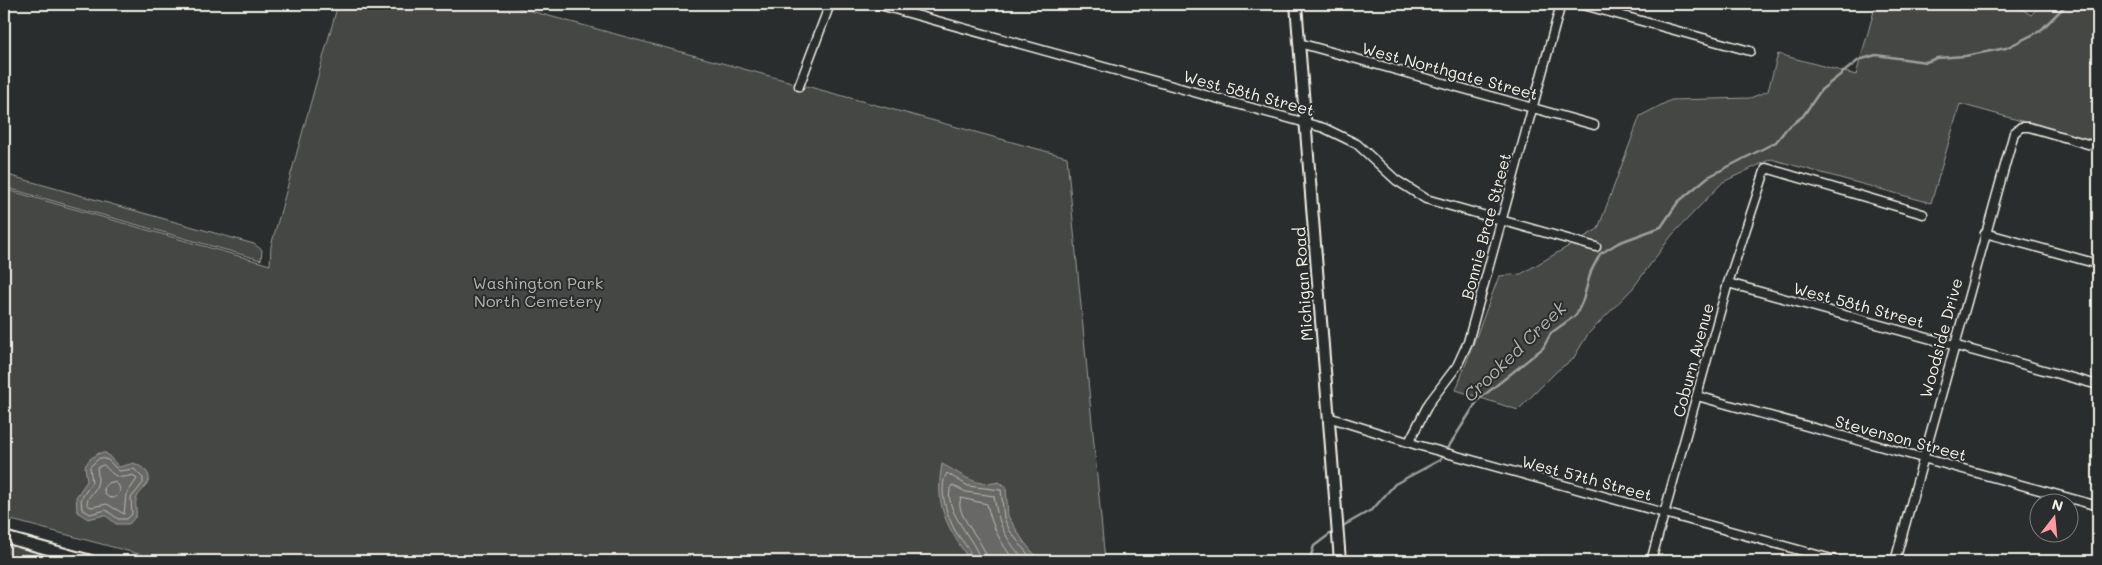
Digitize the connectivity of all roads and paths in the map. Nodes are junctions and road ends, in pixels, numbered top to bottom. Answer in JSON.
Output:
{"nodes":[{"id":1,"x":830,"y":4,"type":"edge"},
{"id":2,"x":876,"y":4,"type":"edge"},
{"id":3,"x":1296,"y":4,"type":"edge"},
{"id":4,"x":1561,"y":4,"type":"edge"},
{"id":5,"x":1580,"y":4,"type":"edge"},
{"id":6,"x":1299,"y":43,"type":"junction"},
{"id":7,"x":1750,"y":51,"type":"dead end"},
{"id":8,"x":799,"y":86,"type":"dead end"},
{"id":9,"x":1532,"y":108,"type":"junction"},
{"id":10,"x":1306,"y":124,"type":"junction"},
{"id":11,"x":1594,"y":124,"type":"dead end"},
{"id":12,"x":2098,"y":147,"type":"edge"},
{"id":13,"x":1923,"y":214,"type":"dead end"},
{"id":14,"x":1502,"y":221,"type":"junction"},
{"id":15,"x":1985,"y":233,"type":"junction"},
{"id":16,"x":1596,"y":247,"type":"dead end"},
{"id":17,"x":2098,"y":264,"type":"edge"},
{"id":18,"x":1728,"y":283,"type":"junction"},
{"id":19,"x":1954,"y":344,"type":"junction"},
{"id":20,"x":2098,"y":385,"type":"edge"},
{"id":21,"x":1697,"y":396,"type":"junction"},
{"id":22,"x":1328,"y":417,"type":"junction"},
{"id":23,"x":1409,"y":442,"type":"junction"},
{"id":24,"x":1923,"y":457,"type":"junction"},
{"id":25,"x":2098,"y":506,"type":"edge"},
{"id":26,"x":1664,"y":513,"type":"junction"},
{"id":27,"x":4,"y":537,"type":"edge"},
{"id":28,"x":1340,"y":557,"type":"edge"},
{"id":29,"x":91,"y":561,"type":"edge"},
{"id":30,"x":1651,"y":561,"type":"edge"},
{"id":31,"x":1839,"y":561,"type":"edge"},
{"id":32,"x":1895,"y":561,"type":"edge"}],
"edges":[{"from":1,"to":8,"type":"street"},
{"from":2,"to":10,"type":"street","name":"West 58th Street"},
{"from":3,"to":6,"type":"main road","name":"Michigan Road"},
{"from":4,"to":9,"type":"street","name":"Bonnie Brae Street"},
{"from":5,"to":7,"type":"street"},
{"from":6,"to":9,"type":"street","name":"West Northgate Street"},
{"from":6,"to":10,"type":"main road","name":"Michigan Road"},
{"from":9,"to":11,"type":"street","name":"West Northgate Street"},
{"from":9,"to":14,"type":"street","name":"Bonnie Brae Street"},
{"from":10,"to":14,"type":"street","name":"West 58th Street"},
{"from":10,"to":22,"type":"main road","name":"Michigan Road"},
{"from":12,"to":15,"type":"street","name":"Woodside Drive"},
{"from":13,"to":18,"type":"street","name":"Coburn Avenue"},
{"from":14,"to":16,"type":"street","name":"West 58th Street"},
{"from":14,"to":23,"type":"street","name":"Bonnie Brae Street"},
{"from":15,"to":17,"type":"street"},
{"from":15,"to":19,"type":"street","name":"Woodside Drive"},
{"from":18,"to":19,"type":"street","name":"West 58th Street"},
{"from":18,"to":21,"type":"street","name":"Coburn Avenue"},
{"from":19,"to":20,"type":"street","name":"West 58th Street"},
{"from":19,"to":24,"type":"street","name":"Woodside Drive"},
{"from":21,"to":24,"type":"street","name":"Stevenson Street"},
{"from":21,"to":26,"type":"street","name":"Coburn Avenue"},
{"from":22,"to":23,"type":"street","name":"West 57th Street"},
{"from":22,"to":28,"type":"main road","name":"Michigan Road"},
{"from":23,"to":26,"type":"street","name":"West 57th Street"},
{"from":24,"to":25,"type":"street","name":"Stevenson Street"},
{"from":24,"to":32,"type":"street","name":"Woodside Drive"},
{"from":26,"to":30,"type":"street","name":"Coburn Avenue"},
{"from":26,"to":31,"type":"street","name":"West 57th Street"},
{"from":27,"to":29,"type":"main road"}]}
